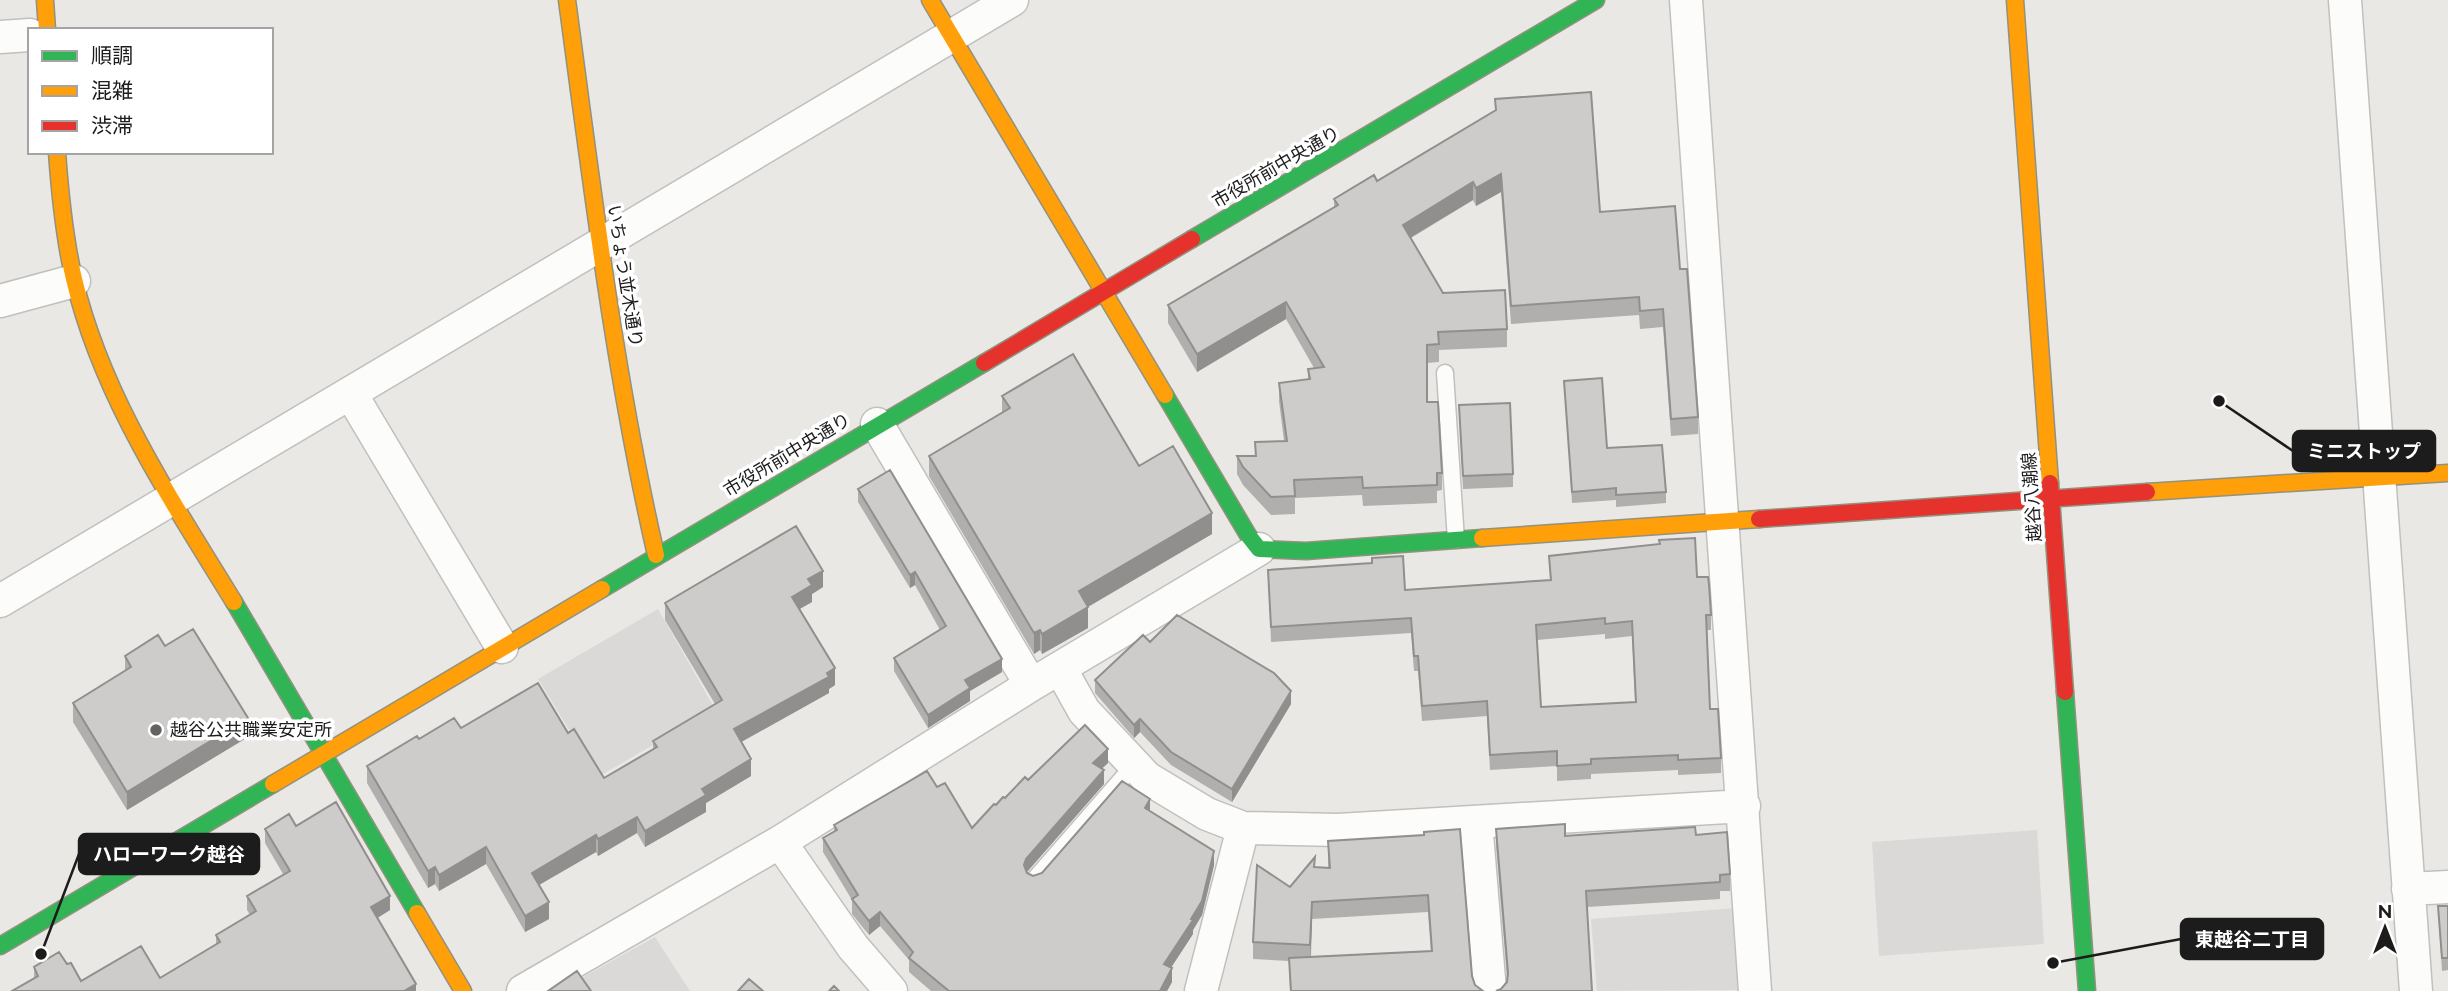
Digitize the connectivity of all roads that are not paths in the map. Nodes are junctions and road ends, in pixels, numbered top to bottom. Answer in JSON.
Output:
{"nodes":[{"id":1,"x":45,"y":0,"type":"edge"},
{"id":2,"x":567,"y":0,"type":"edge"},
{"id":3,"x":930,"y":0,"type":"edge"},
{"id":4,"x":1012,"y":0,"type":"edge"},
{"id":5,"x":1596,"y":0,"type":"edge"},
{"id":6,"x":1686,"y":0,"type":"edge"},
{"id":7,"x":2015,"y":0,"type":"edge"},
{"id":8,"x":2345,"y":0,"type":"edge"},
{"id":9,"x":47,"y":28,"type":"edge"},
{"id":10,"x":28,"y":35,"type":"edge"},
{"id":11,"x":951,"y":36,"type":"junction"},
{"id":12,"x":0,"y":37,"type":"edge"},
{"id":13,"x":57,"y":154,"type":"edge"},
{"id":14,"x":600,"y":245,"type":"junction"},
{"id":15,"x":75,"y":281,"type":"junction"},
{"id":16,"x":1103,"y":291,"type":"junction"},
{"id":17,"x":0,"y":300,"type":"edge"},
{"id":18,"x":1446,"y":373,"type":"dead end"},
{"id":19,"x":351,"y":394,"type":"junction"},
{"id":20,"x":877,"y":424,"type":"junction"},
{"id":21,"x":2448,"y":473,"type":"edge"},
{"id":22,"x":2378,"y":478,"type":"junction"},
{"id":23,"x":2052,"y":498,"type":"junction"},
{"id":24,"x":172,"y":500,"type":"junction"},
{"id":25,"x":1724,"y":521,"type":"junction"},
{"id":26,"x":1456,"y":540,"type":"junction"},
{"id":27,"x":1259,"y":549,"type":"junction"},
{"id":28,"x":656,"y":555,"type":"junction"},
{"id":29,"x":0,"y":601,"type":"edge"},
{"id":30,"x":502,"y":647,"type":"junction"},
{"id":31,"x":1060,"y":668,"type":"junction"},
{"id":32,"x":1031,"y":685,"type":"junction"},
{"id":33,"x":324,"y":754,"type":"junction"},
{"id":34,"x":1135,"y":764,"type":"junction"},
{"id":35,"x":1744,"y":806,"type":"junction"},
{"id":36,"x":1476,"y":822,"type":"junction"},
{"id":37,"x":1243,"y":828,"type":"junction"},
{"id":38,"x":780,"y":842,"type":"junction"},
{"id":39,"x":1034,"y":880,"type":"edge"},
{"id":40,"x":2448,"y":887,"type":"edge"},
{"id":41,"x":2409,"y":889,"type":"junction"},
{"id":42,"x":0,"y":946,"type":"edge"},
{"id":43,"x":463,"y":991,"type":"edge"},
{"id":44,"x":523,"y":991,"type":"edge"},
{"id":45,"x":891,"y":991,"type":"edge"},
{"id":46,"x":1201,"y":991,"type":"edge"},
{"id":47,"x":1490,"y":991,"type":"edge"},
{"id":48,"x":1755,"y":991,"type":"edge"},
{"id":49,"x":2087,"y":991,"type":"edge"},
{"id":50,"x":2416,"y":991,"type":"edge"}],
"edges":[{"from":1,"to":9,"type":"street"},
{"from":2,"to":14,"type":"street","name":"いちょう並木通り"},
{"from":3,"to":11,"type":"street"},
{"from":4,"to":11,"type":"street"},
{"from":5,"to":16,"type":"street","name":"市役所前中央通り"},
{"from":6,"to":25,"type":"street"},
{"from":7,"to":23,"type":"street","name":"越谷八潮線"},
{"from":8,"to":22,"type":"street"},
{"from":10,"to":12,"type":"street"},
{"from":11,"to":14,"type":"street"},
{"from":11,"to":16,"type":"street"},
{"from":13,"to":15,"type":"street"},
{"from":14,"to":19,"type":"street"},
{"from":14,"to":28,"type":"street","name":"いちょう並木通り"},
{"from":15,"to":17,"type":"street"},
{"from":15,"to":24,"type":"street"},
{"from":16,"to":20,"type":"street","name":"市役所前中央通り"},
{"from":16,"to":27,"type":"street"},
{"from":18,"to":26,"type":"lane"},
{"from":19,"to":24,"type":"street"},
{"from":19,"to":30,"type":"street"},
{"from":20,"to":28,"type":"street","name":"市役所前中央通り"},
{"from":20,"to":32,"type":"street"},
{"from":21,"to":22,"type":"street"},
{"from":22,"to":23,"type":"street"},
{"from":22,"to":41,"type":"street"},
{"from":23,"to":25,"type":"street"},
{"from":23,"to":49,"type":"street","name":"越谷八潮線"},
{"from":24,"to":29,"type":"street"},
{"from":24,"to":33,"type":"street"},
{"from":25,"to":26,"type":"street"},
{"from":25,"to":35,"type":"street"},
{"from":26,"to":27,"type":"street"},
{"from":27,"to":31,"type":"street"},
{"from":28,"to":30,"type":"street","name":"市役所前中央通り"},
{"from":30,"to":33,"type":"street","name":"市役所前中央通り"},
{"from":31,"to":32,"type":"street"},
{"from":31,"to":34,"type":"street"},
{"from":32,"to":38,"type":"street"},
{"from":33,"to":42,"type":"street","name":"市役所前中央通り"},
{"from":33,"to":43,"type":"street"},
{"from":34,"to":37,"type":"street"},
{"from":34,"to":39,"type":"lane"},
{"from":35,"to":36,"type":"street"},
{"from":35,"to":48,"type":"street"},
{"from":36,"to":37,"type":"street"},
{"from":36,"to":47,"type":"street"},
{"from":37,"to":46,"type":"street"},
{"from":38,"to":44,"type":"street"},
{"from":38,"to":45,"type":"street"},
{"from":40,"to":41,"type":"street"},
{"from":41,"to":50,"type":"street"}]}
